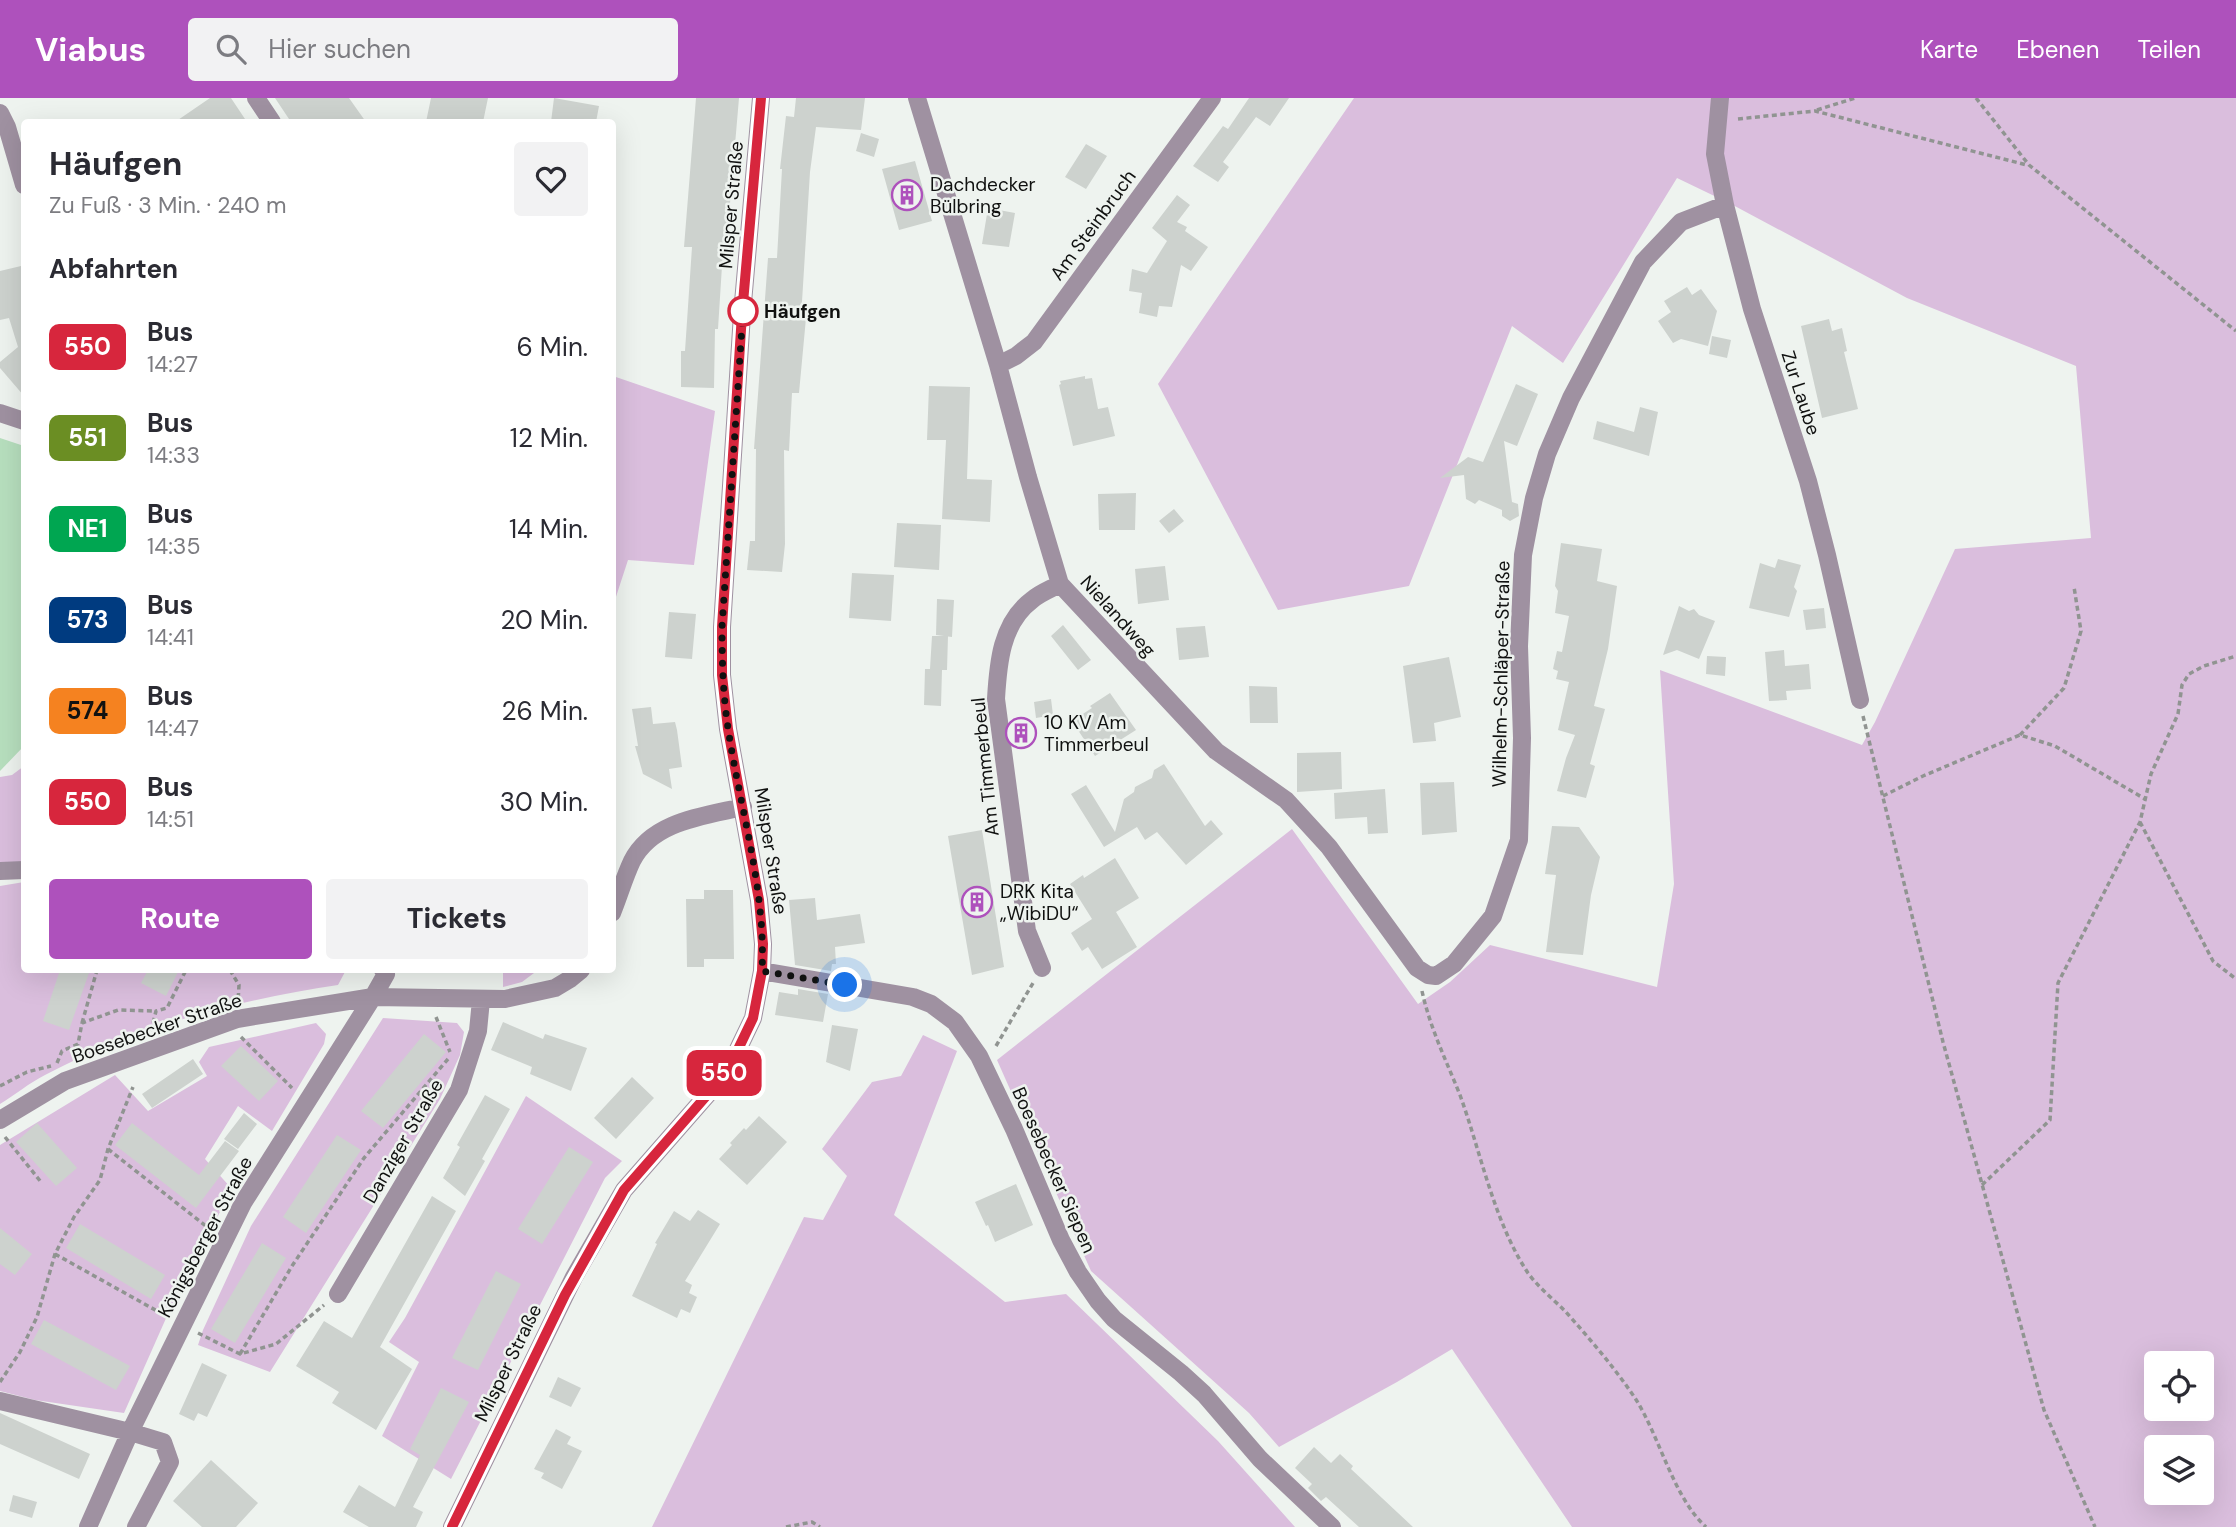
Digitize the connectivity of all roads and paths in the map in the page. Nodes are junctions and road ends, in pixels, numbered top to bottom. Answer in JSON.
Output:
{"nodes":[{"id":1,"x":256,"y":98,"type":"edge"},
{"id":2,"x":761,"y":98,"type":"edge"},
{"id":3,"x":916,"y":98,"type":"edge"},
{"id":4,"x":1212,"y":98,"type":"edge"},
{"id":5,"x":1720,"y":98,"type":"edge"},
{"id":6,"x":1855,"y":98,"type":"edge"},
{"id":7,"x":1976,"y":98,"type":"edge"},
{"id":8,"x":1815,"y":111,"type":"junction"},
{"id":9,"x":0,"y":113,"type":"edge"},
{"id":10,"x":270,"y":119,"type":"edge"},
{"id":11,"x":1718,"y":122,"type":"junction"},
{"id":12,"x":2029,"y":165,"type":"junction"},
{"id":13,"x":21,"y":175,"type":"edge"},
{"id":14,"x":1724,"y":205,"type":"junction"},
{"id":15,"x":2236,"y":331,"type":"edge"},
{"id":16,"x":998,"y":365,"type":"junction"},
{"id":17,"x":0,"y":413,"type":"edge"},
{"id":18,"x":21,"y":420,"type":"edge"},
{"id":19,"x":1060,"y":584,"type":"junction"},
{"id":20,"x":2074,"y":587,"type":"dead end"},
{"id":21,"x":2236,"y":656,"type":"edge"},
{"id":22,"x":1860,"y":700,"type":"joint"},
{"id":23,"x":2020,"y":735,"type":"junction"},
{"id":24,"x":1883,"y":797,"type":"junction"},
{"id":25,"x":2145,"y":799,"type":"junction"},
{"id":26,"x":743,"y":807,"type":"junction"},
{"id":27,"x":2140,"y":822,"type":"junction"},
{"id":28,"x":21,"y":870,"type":"edge"},
{"id":29,"x":0,"y":871,"type":"edge"},
{"id":30,"x":616,"y":903,"type":"edge"},
{"id":31,"x":1042,"y":968,"type":"joint"},
{"id":32,"x":1417,"y":968,"type":"junction"},
{"id":33,"x":762,"y":971,"type":"junction"},
{"id":34,"x":96,"y":973,"type":"edge"},
{"id":35,"x":184,"y":973,"type":"edge"},
{"id":36,"x":232,"y":973,"type":"edge"},
{"id":37,"x":385,"y":973,"type":"edge"},
{"id":38,"x":577,"y":973,"type":"edge"},
{"id":39,"x":2236,"y":979,"type":"edge"},
{"id":40,"x":373,"y":997,"type":"junction"},
{"id":41,"x":428,"y":999,"type":"junction"},
{"id":42,"x":481,"y":1000,"type":"junction"},
{"id":43,"x":156,"y":1011,"type":"junction"},
{"id":44,"x":237,"y":1019,"type":"junction"},
{"id":45,"x":82,"y":1023,"type":"junction"},
{"id":46,"x":146,"y":1050,"type":"junction"},
{"id":47,"x":57,"y":1065,"type":"junction"},
{"id":48,"x":984,"y":1066,"type":"junction"},
{"id":49,"x":65,"y":1081,"type":"junction"},
{"id":50,"x":0,"y":1086,"type":"edge"},
{"id":51,"x":132,"y":1087,"type":"dead end"},
{"id":52,"x":306,"y":1102,"type":"junction"},
{"id":53,"x":0,"y":1120,"type":"edge"},
{"id":54,"x":0,"y":1131,"type":"edge"},
{"id":55,"x":108,"y":1149,"type":"junction"},
{"id":56,"x":41,"y":1182,"type":"dead end"},
{"id":57,"x":1982,"y":1185,"type":"junction"},
{"id":58,"x":225,"y":1240,"type":"junction"},
{"id":59,"x":338,"y":1294,"type":"dead end"},
{"id":60,"x":240,"y":1354,"type":"dead end"},
{"id":61,"x":0,"y":1382,"type":"edge"},
{"id":62,"x":0,"y":1401,"type":"edge"},
{"id":63,"x":130,"y":1432,"type":"junction"},
{"id":64,"x":88,"y":1527,"type":"edge"},
{"id":65,"x":136,"y":1527,"type":"edge"},
{"id":66,"x":452,"y":1527,"type":"edge"},
{"id":67,"x":786,"y":1527,"type":"edge"},
{"id":68,"x":820,"y":1527,"type":"edge"},
{"id":69,"x":1332,"y":1527,"type":"edge"},
{"id":70,"x":1706,"y":1527,"type":"edge"},
{"id":71,"x":2095,"y":1527,"type":"edge"}],
"edges":[{"from":1,"to":10,"type":"street"},
{"from":2,"to":26,"type":"street","name":"Milsper Straße"},
{"from":3,"to":16,"type":"street","name":"Nielandweg"},
{"from":4,"to":16,"type":"street","name":"Am Steinbruch"},
{"from":5,"to":11,"type":"street","name":"Zur Laube"},
{"from":6,"to":8,"type":"path"},
{"from":7,"to":12,"type":"path"},
{"from":8,"to":11,"type":"path"},
{"from":8,"to":12,"type":"path"},
{"from":9,"to":13,"type":"street"},
{"from":11,"to":14,"type":"street","name":"Zur Laube"},
{"from":12,"to":15,"type":"path"},
{"from":14,"to":22,"type":"street","name":"Zur Laube"},
{"from":14,"to":32,"type":"street","name":"Wilhelm-Schläper-Straße"},
{"from":16,"to":19,"type":"street","name":"Nielandweg"},
{"from":17,"to":18,"type":"street"},
{"from":19,"to":31,"type":"street","name":"Am Timmerbeul"},
{"from":19,"to":32,"type":"street","name":"Nielandweg"},
{"from":20,"to":23,"type":"path"},
{"from":21,"to":25,"type":"path"},
{"from":22,"to":24,"type":"path"},
{"from":23,"to":24,"type":"path"},
{"from":23,"to":25,"type":"path"},
{"from":24,"to":57,"type":"path"},
{"from":25,"to":27,"type":"path"},
{"from":26,"to":30,"type":"street"},
{"from":26,"to":33,"type":"street","name":"Milsper Straße"},
{"from":27,"to":39,"type":"path"},
{"from":27,"to":57,"type":"path"},
{"from":28,"to":29,"type":"street"},
{"from":31,"to":48,"type":"path"},
{"from":32,"to":70,"type":"path"},
{"from":33,"to":48,"type":"street","name":"Boesebecker Siepen"},
{"from":33,"to":66,"type":"street","name":"Milsper Straße"},
{"from":34,"to":45,"type":"path"},
{"from":35,"to":43,"type":"path"},
{"from":36,"to":44,"type":"path"},
{"from":37,"to":40,"type":"street","name":"Königsberger Straße"},
{"from":38,"to":42,"type":"street","name":"Boesebecker Straße"},
{"from":40,"to":41,"type":"street","name":"Boesebecker Straße"},
{"from":40,"to":44,"type":"street","name":"Boesebecker Straße"},
{"from":40,"to":52,"type":"street","name":"Königsberger Straße"},
{"from":41,"to":42,"type":"street","name":"Boesebecker Straße"},
{"from":41,"to":60,"type":"path"},
{"from":42,"to":59,"type":"street","name":"Danziger Straße"},
{"from":43,"to":45,"type":"path"},
{"from":43,"to":46,"type":"path"},
{"from":44,"to":46,"type":"street","name":"Boesebecker Straße"},
{"from":44,"to":52,"type":"path"},
{"from":45,"to":47,"type":"path"},
{"from":46,"to":49,"type":"street","name":"Boesebecker Straße"},
{"from":47,"to":49,"type":"path"},
{"from":47,"to":50,"type":"path"},
{"from":48,"to":69,"type":"street","name":"Boesebecker Siepen"},
{"from":49,"to":53,"type":"street","name":"Boesebecker Straße"},
{"from":51,"to":55,"type":"path"},
{"from":52,"to":58,"type":"street","name":"Königsberger Straße"},
{"from":54,"to":56,"type":"path"},
{"from":55,"to":58,"type":"path"},
{"from":55,"to":61,"type":"path"},
{"from":57,"to":71,"type":"path"},
{"from":58,"to":63,"type":"street","name":"Königsberger Straße"},
{"from":62,"to":63,"type":"street"},
{"from":63,"to":64,"type":"street","name":"Königsberger Straße"},
{"from":63,"to":65,"type":"street"},
{"from":67,"to":68,"type":"path"}]}
